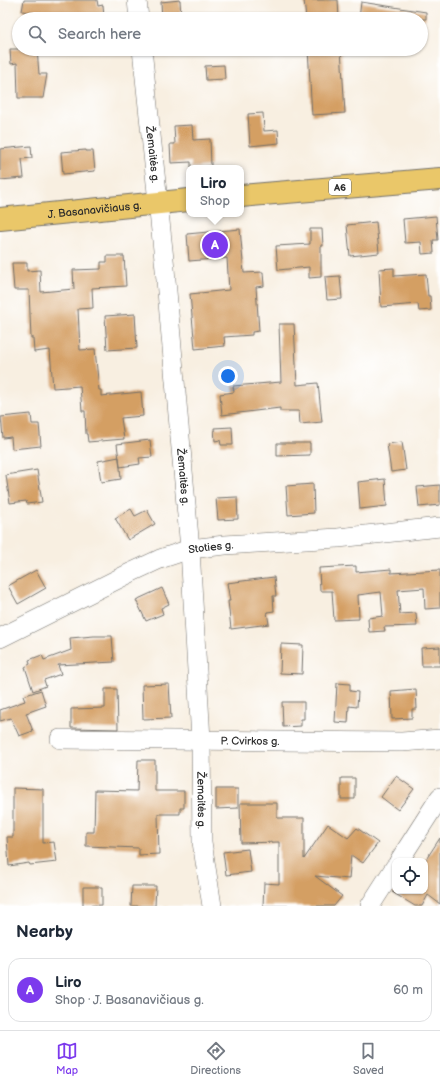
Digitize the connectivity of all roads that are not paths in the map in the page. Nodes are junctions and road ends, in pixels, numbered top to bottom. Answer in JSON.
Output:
{"nodes":[{"id":1,"x":137,"y":0,"type":"edge"},
{"id":2,"x":138,"y":12,"type":"edge"},
{"id":3,"x":143,"y":56,"type":"edge"},
{"id":4,"x":440,"y":179,"type":"edge"},
{"id":5,"x":244,"y":196,"type":"edge"},
{"id":6,"x":186,"y":200,"type":"edge"},
{"id":7,"x":157,"y":203,"type":"junction"},
{"id":8,"x":0,"y":219,"type":"edge"},
{"id":9,"x":440,"y":527,"type":"edge"},
{"id":10,"x":190,"y":549,"type":"junction"},
{"id":11,"x":0,"y":638,"type":"edge"},
{"id":12,"x":60,"y":739,"type":"dead end"},
{"id":13,"x":440,"y":739,"type":"edge"},
{"id":14,"x":201,"y":740,"type":"junction"},
{"id":15,"x":440,"y":797,"type":"edge"},
{"id":16,"x":401,"y":858,"type":"edge"},
{"id":17,"x":392,"y":872,"type":"edge"},
{"id":18,"x":212,"y":906,"type":"edge"},
{"id":19,"x":370,"y":906,"type":"edge"}],
"edges":[{"from":1,"to":2,"type":"street"},
{"from":3,"to":7,"type":"street","name":"Žemaitės g."},
{"from":4,"to":5,"type":"main road","number":"A6"},
{"from":6,"to":7,"type":"main road","name":"J. Basanavičiaus g."},
{"from":7,"to":8,"type":"main road","name":"J. Basanavičiaus g."},
{"from":7,"to":10,"type":"street","name":"Žemaitės g."},
{"from":9,"to":10,"type":"street","name":"Stoties g."},
{"from":10,"to":11,"type":"street","name":"Stoties g."},
{"from":10,"to":14,"type":"street","name":"Žemaitės g."},
{"from":12,"to":14,"type":"street","name":"P. Cvirkos g."},
{"from":13,"to":14,"type":"street","name":"P. Cvirkos g."},
{"from":14,"to":18,"type":"street","name":"Žemaitės g."},
{"from":15,"to":16,"type":"street"},
{"from":17,"to":19,"type":"street"}]}
